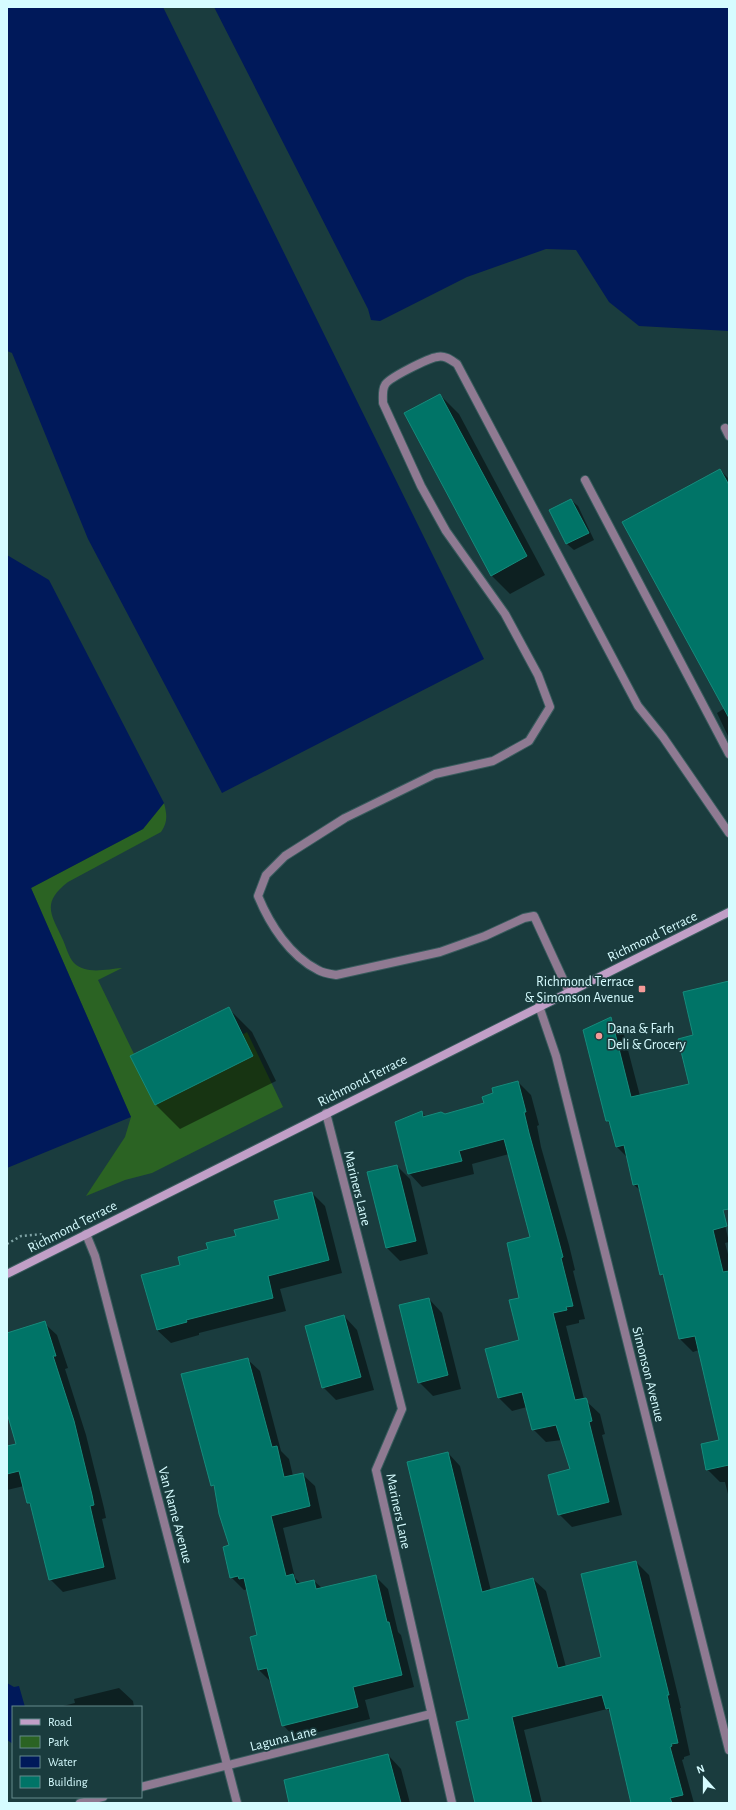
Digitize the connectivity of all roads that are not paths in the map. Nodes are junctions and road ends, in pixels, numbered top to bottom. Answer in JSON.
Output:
{"nodes":[{"id":1,"x":725,"y":428,"type":"dead end"},
{"id":2,"x":729,"y":436,"type":"edge"},
{"id":3,"x":585,"y":480,"type":"dead end"},
{"id":4,"x":729,"y":754,"type":"edge"},
{"id":5,"x":729,"y":834,"type":"edge"},
{"id":6,"x":729,"y":912,"type":"edge"},
{"id":7,"x":568,"y":992,"type":"junction"},
{"id":8,"x":539,"y":1006,"type":"junction"},
{"id":9,"x":326,"y":1113,"type":"junction"},
{"id":10,"x":86,"y":1234,"type":"junction"},
{"id":11,"x":7,"y":1274,"type":"edge"},
{"id":12,"x":431,"y":1714,"type":"junction"},
{"id":13,"x":729,"y":1750,"type":"edge"},
{"id":14,"x":228,"y":1766,"type":"junction"},
{"id":15,"x":142,"y":1788,"type":"edge"},
{"id":16,"x":100,"y":1798,"type":"edge"},
{"id":17,"x":80,"y":1803,"type":"edge"},
{"id":18,"x":237,"y":1803,"type":"edge"},
{"id":19,"x":452,"y":1803,"type":"edge"}],
"edges":[{"from":1,"to":2,"type":"street"},
{"from":3,"to":4,"type":"street"},
{"from":5,"to":7,"type":"street"},
{"from":6,"to":7,"type":"main road","name":"Richmond Terrace"},
{"from":7,"to":8,"type":"main road","name":"Richmond Terrace"},
{"from":8,"to":9,"type":"main road","name":"Richmond Terrace"},
{"from":8,"to":13,"type":"street","name":"Simonson Avenue"},
{"from":9,"to":10,"type":"main road","name":"Richmond Terrace"},
{"from":9,"to":12,"type":"street","name":"Mariners Lane"},
{"from":10,"to":11,"type":"main road","name":"Richmond Terrace"},
{"from":10,"to":14,"type":"street","name":"Van Name Avenue"},
{"from":12,"to":14,"type":"street","name":"Laguna Lane"},
{"from":12,"to":19,"type":"street","name":"Mariners Lane"},
{"from":14,"to":15,"type":"street","name":"Laguna Lane"},
{"from":14,"to":18,"type":"street","name":"Van Name Avenue"},
{"from":16,"to":17,"type":"street"}]}
